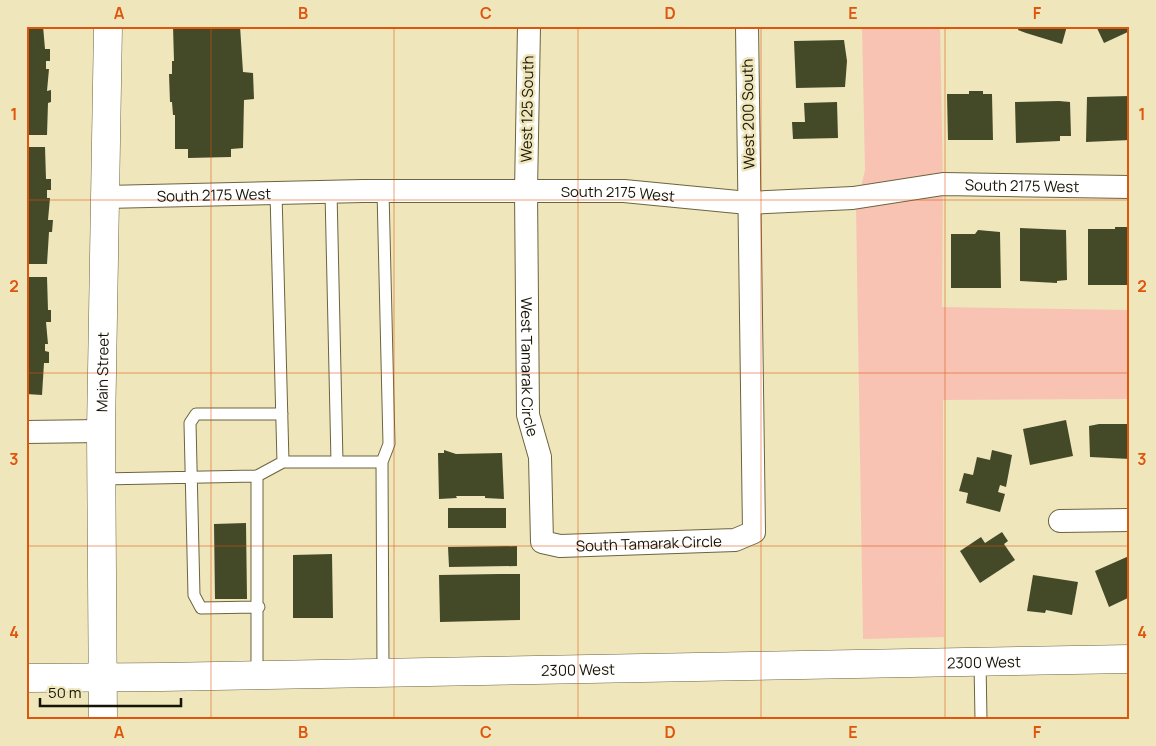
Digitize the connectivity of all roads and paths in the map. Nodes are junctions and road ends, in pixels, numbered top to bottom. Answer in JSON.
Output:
{"nodes":[{"id":1,"x":108,"y":26,"type":"edge"},
{"id":2,"x":529,"y":26,"type":"edge"},
{"id":3,"x":747,"y":26,"type":"edge"},
{"id":4,"x":1130,"y":187,"type":"edge"},
{"id":5,"x":383,"y":191,"type":"junction"},
{"id":6,"x":526,"y":191,"type":"junction"},
{"id":7,"x":331,"y":192,"type":"junction"},
{"id":8,"x":276,"y":193,"type":"junction"},
{"id":9,"x":106,"y":197,"type":"junction"},
{"id":10,"x":748,"y":203,"type":"junction"},
{"id":11,"x":282,"y":414,"type":"junction"},
{"id":12,"x":101,"y":431,"type":"junction"},
{"id":13,"x":26,"y":432,"type":"edge"},
{"id":14,"x":283,"y":462,"type":"junction"},
{"id":15,"x":337,"y":462,"type":"junction"},
{"id":16,"x":382,"y":462,"type":"junction"},
{"id":17,"x":257,"y":476,"type":"junction"},
{"id":18,"x":192,"y":478,"type":"junction"},
{"id":19,"x":102,"y":479,"type":"junction"},
{"id":20,"x":1130,"y":520,"type":"edge"},
{"id":21,"x":1060,"y":521,"type":"dead end"},
{"id":22,"x":542,"y":542,"type":"joint"},
{"id":23,"x":259,"y":607,"type":"junction"},
{"id":24,"x":1130,"y":659,"type":"edge"},
{"id":25,"x":980,"y":662,"type":"junction"},
{"id":26,"x":383,"y":673,"type":"junction"},
{"id":27,"x":257,"y":676,"type":"junction"},
{"id":28,"x":26,"y":678,"type":"edge"},
{"id":29,"x":102,"y":678,"type":"junction"},
{"id":30,"x":103,"y":720,"type":"edge"},
{"id":31,"x":981,"y":720,"type":"edge"}],
"edges":[{"from":1,"to":9,"type":"main road","name":"Main Street"},
{"from":2,"to":6,"type":"street","name":"West 125 South"},
{"from":3,"to":10,"type":"street","name":"West 200 South"},
{"from":4,"to":10,"type":"street","name":"South 2175 West"},
{"from":5,"to":6,"type":"street","name":"South 2175 West"},
{"from":5,"to":7,"type":"street","name":"South 2175 West"},
{"from":5,"to":16,"type":"lane"},
{"from":6,"to":10,"type":"street","name":"South 2175 West"},
{"from":6,"to":22,"type":"street","name":"West Tamarak Circle"},
{"from":7,"to":8,"type":"street","name":"South 2175 West"},
{"from":7,"to":15,"type":"lane"},
{"from":8,"to":9,"type":"street","name":"South 2175 West"},
{"from":8,"to":11,"type":"lane"},
{"from":9,"to":12,"type":"main road","name":"Main Street"},
{"from":10,"to":22,"type":"street","name":"South Tamarak Circle"},
{"from":11,"to":14,"type":"lane"},
{"from":11,"to":18,"type":"lane"},
{"from":12,"to":13,"type":"street"},
{"from":12,"to":19,"type":"main road","name":"Main Street"},
{"from":14,"to":15,"type":"lane"},
{"from":14,"to":17,"type":"lane"},
{"from":15,"to":16,"type":"lane"},
{"from":16,"to":26,"type":"lane"},
{"from":17,"to":18,"type":"lane"},
{"from":17,"to":23,"type":"lane"},
{"from":18,"to":19,"type":"lane"},
{"from":18,"to":23,"type":"lane"},
{"from":19,"to":29,"type":"main road","name":"Main Street"},
{"from":20,"to":21,"type":"street"},
{"from":23,"to":27,"type":"lane"},
{"from":24,"to":25,"type":"main road","name":"2300 West"},
{"from":25,"to":26,"type":"main road","name":"2300 West"},
{"from":25,"to":31,"type":"lane"},
{"from":26,"to":27,"type":"main road","name":"2300 West"},
{"from":27,"to":29,"type":"main road","name":"2300 West"},
{"from":28,"to":29,"type":"main road","name":"2300 West"},
{"from":29,"to":30,"type":"main road","name":"Main Street"}]}
